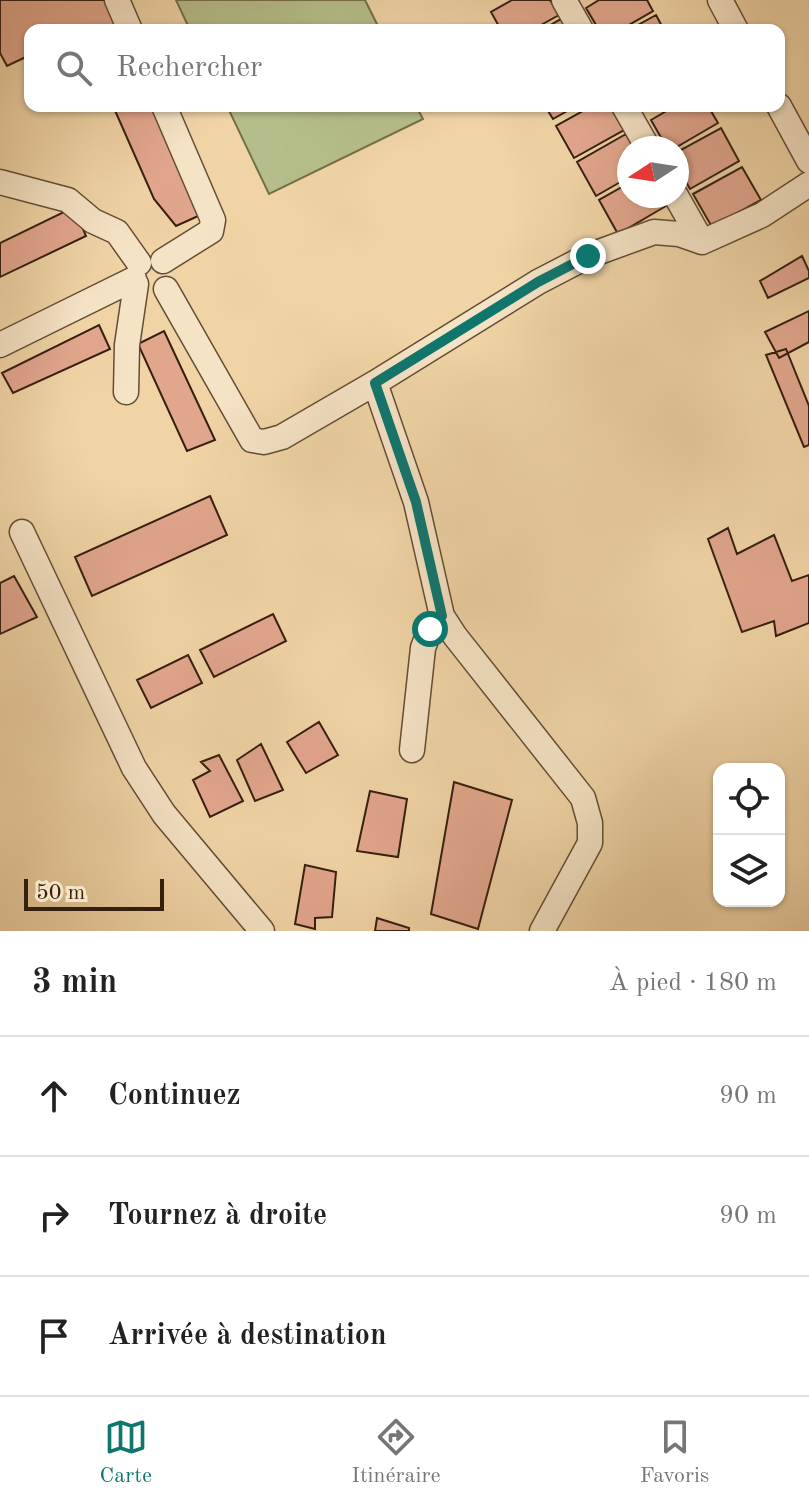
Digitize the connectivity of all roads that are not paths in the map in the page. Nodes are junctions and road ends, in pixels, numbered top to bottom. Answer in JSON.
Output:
{"nodes":[{"id":1,"x":117,"y":0,"type":"edge"},
{"id":2,"x":564,"y":0,"type":"edge"},
{"id":3,"x":720,"y":0,"type":"edge"},
{"id":4,"x":127,"y":24,"type":"edge"},
{"id":5,"x":578,"y":24,"type":"edge"},
{"id":6,"x":733,"y":24,"type":"edge"},
{"id":7,"x":167,"y":112,"type":"edge"},
{"id":8,"x":627,"y":112,"type":"edge"},
{"id":9,"x":782,"y":112,"type":"edge"},
{"id":10,"x":641,"y":136,"type":"edge"},
{"id":11,"x":809,"y":161,"type":"edge"},
{"id":12,"x":0,"y":182,"type":"edge"},
{"id":13,"x":809,"y":184,"type":"edge"},
{"id":14,"x":683,"y":208,"type":"edge"},
{"id":15,"x":702,"y":242,"type":"junction"},
{"id":16,"x":163,"y":261,"type":"junction"},
{"id":17,"x":136,"y":275,"type":"junction"},
{"id":18,"x":166,"y":289,"type":"junction"},
{"id":19,"x":0,"y":345,"type":"edge"},
{"id":20,"x":375,"y":383,"type":"junction"},
{"id":21,"x":126,"y":392,"type":"dead end"},
{"id":22,"x":22,"y":532,"type":"dead end"},
{"id":23,"x":442,"y":616,"type":"junction"},
{"id":24,"x":412,"y":750,"type":"dead end"},
{"id":25,"x":262,"y":931,"type":"edge"},
{"id":26,"x":542,"y":931,"type":"edge"}],
"edges":[{"from":1,"to":4,"type":"lane"},
{"from":2,"to":5,"type":"lane"},
{"from":3,"to":6,"type":"lane"},
{"from":7,"to":16,"type":"lane"},
{"from":8,"to":10,"type":"lane"},
{"from":9,"to":11,"type":"lane"},
{"from":12,"to":17,"type":"lane"},
{"from":13,"to":15,"type":"lane"},
{"from":14,"to":15,"type":"lane"},
{"from":15,"to":20,"type":"lane"},
{"from":16,"to":17,"type":"lane"},
{"from":16,"to":18,"type":"lane"},
{"from":17,"to":18,"type":"lane"},
{"from":17,"to":19,"type":"lane"},
{"from":17,"to":21,"type":"lane"},
{"from":18,"to":20,"type":"lane"},
{"from":20,"to":23,"type":"lane"},
{"from":22,"to":25,"type":"lane"},
{"from":23,"to":24,"type":"lane"},
{"from":23,"to":26,"type":"lane"}]}
